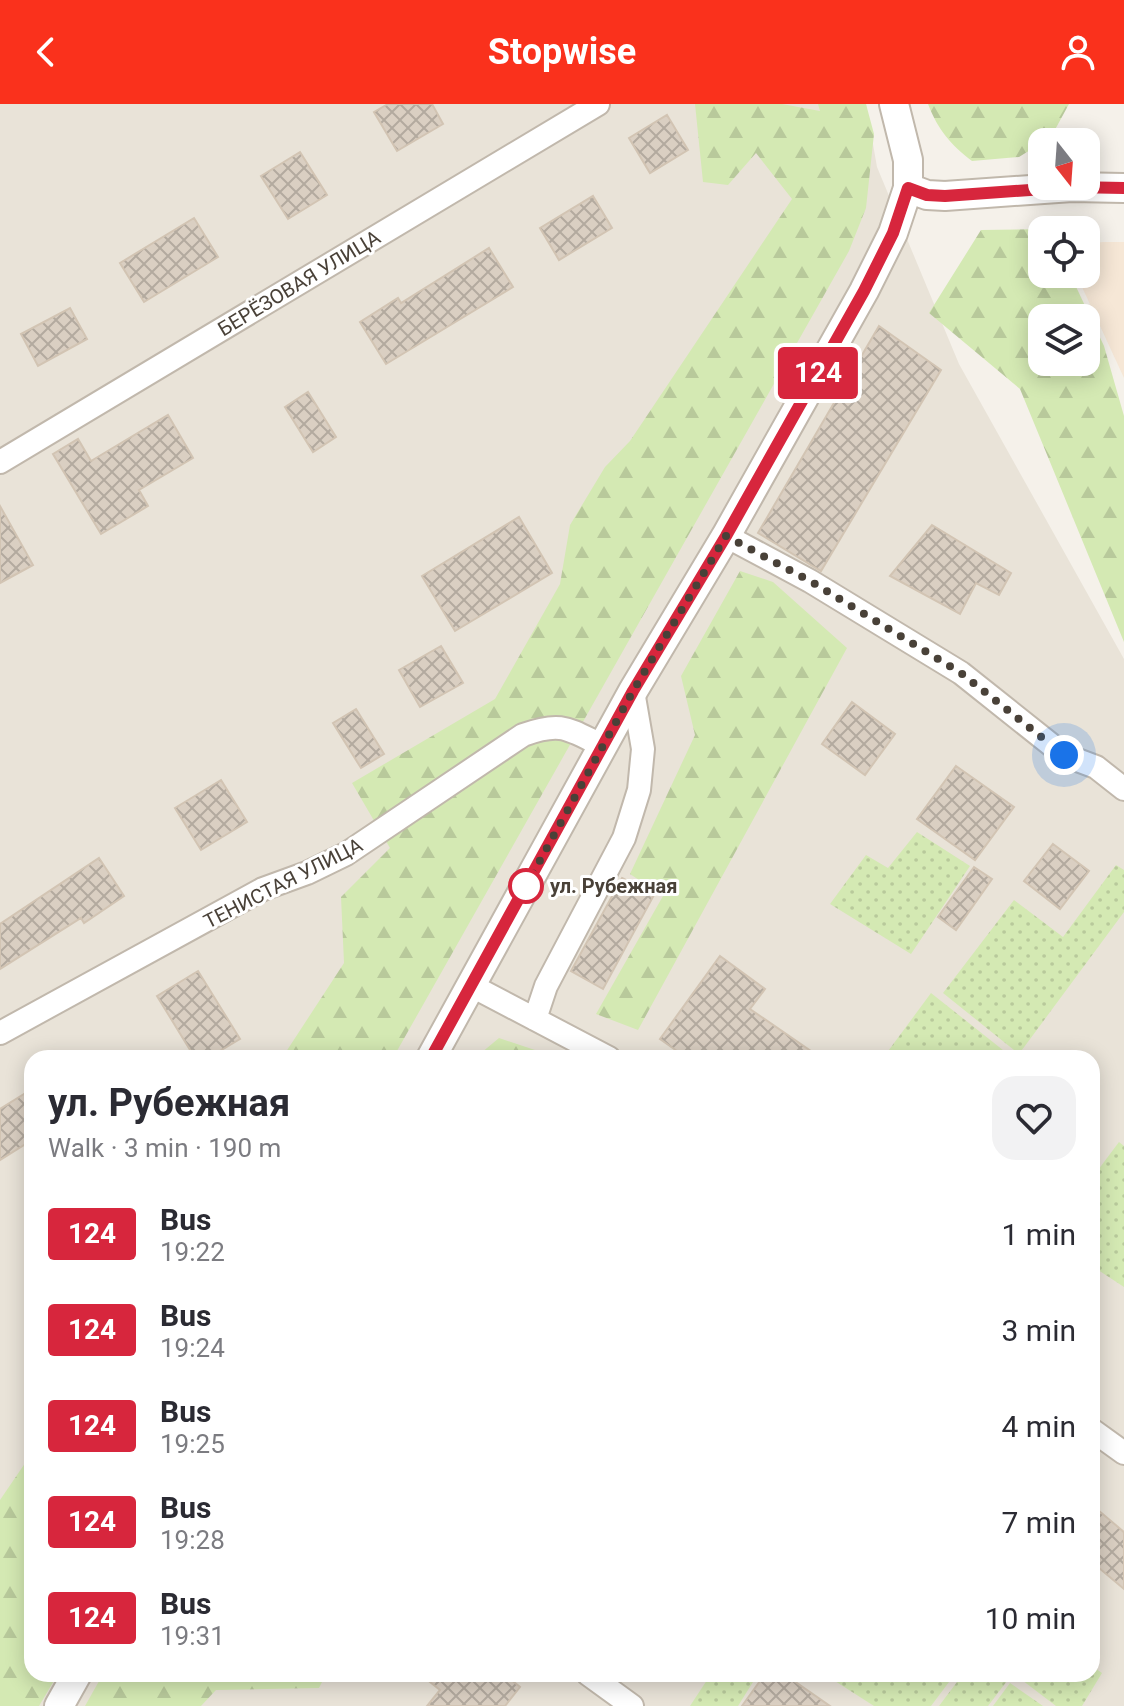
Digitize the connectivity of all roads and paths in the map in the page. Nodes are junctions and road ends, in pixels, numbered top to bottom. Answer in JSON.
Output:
{"nodes":[{"id":1,"x":598,"y":104,"type":"edge"},
{"id":2,"x":894,"y":104,"type":"edge"},
{"id":3,"x":908,"y":188,"type":"junction"},
{"id":4,"x":1124,"y":188,"type":"edge"},
{"id":5,"x":0,"y":462,"type":"edge"},
{"id":6,"x":726,"y":536,"type":"junction"},
{"id":7,"x":633,"y":691,"type":"junction"},
{"id":8,"x":603,"y":746,"type":"junction"},
{"id":9,"x":1124,"y":789,"type":"edge"},
{"id":10,"x":472,"y":986,"type":"junction"},
{"id":11,"x":535,"y":1019,"type":"junction"},
{"id":12,"x":0,"y":1033,"type":"edge"},
{"id":13,"x":436,"y":1050,"type":"edge"},
{"id":14,"x":594,"y":1050,"type":"edge"},
{"id":15,"x":1100,"y":1436,"type":"edge"},
{"id":16,"x":1124,"y":1453,"type":"edge"},
{"id":17,"x":72,"y":1682,"type":"edge"},
{"id":18,"x":599,"y":1682,"type":"edge"},
{"id":19,"x":59,"y":1706,"type":"edge"},
{"id":20,"x":632,"y":1706,"type":"edge"}],
"edges":[{"from":1,"to":5,"type":"street","name":"БЕРЁЗОВАЯ УЛИЦА"},
{"from":2,"to":3,"type":"street"},
{"from":3,"to":4,"type":"street"},
{"from":3,"to":6,"type":"street"},
{"from":6,"to":7,"type":"street"},
{"from":6,"to":9,"type":"street"},
{"from":7,"to":8,"type":"street"},
{"from":7,"to":11,"type":"street"},
{"from":8,"to":10,"type":"street"},
{"from":8,"to":12,"type":"street","name":"ТЕНИСТАЯ УЛИЦА"},
{"from":10,"to":11,"type":"street"},
{"from":10,"to":13,"type":"street"},
{"from":11,"to":14,"type":"street"},
{"from":15,"to":16,"type":"street"},
{"from":17,"to":19,"type":"street"},
{"from":18,"to":20,"type":"street"}]}
